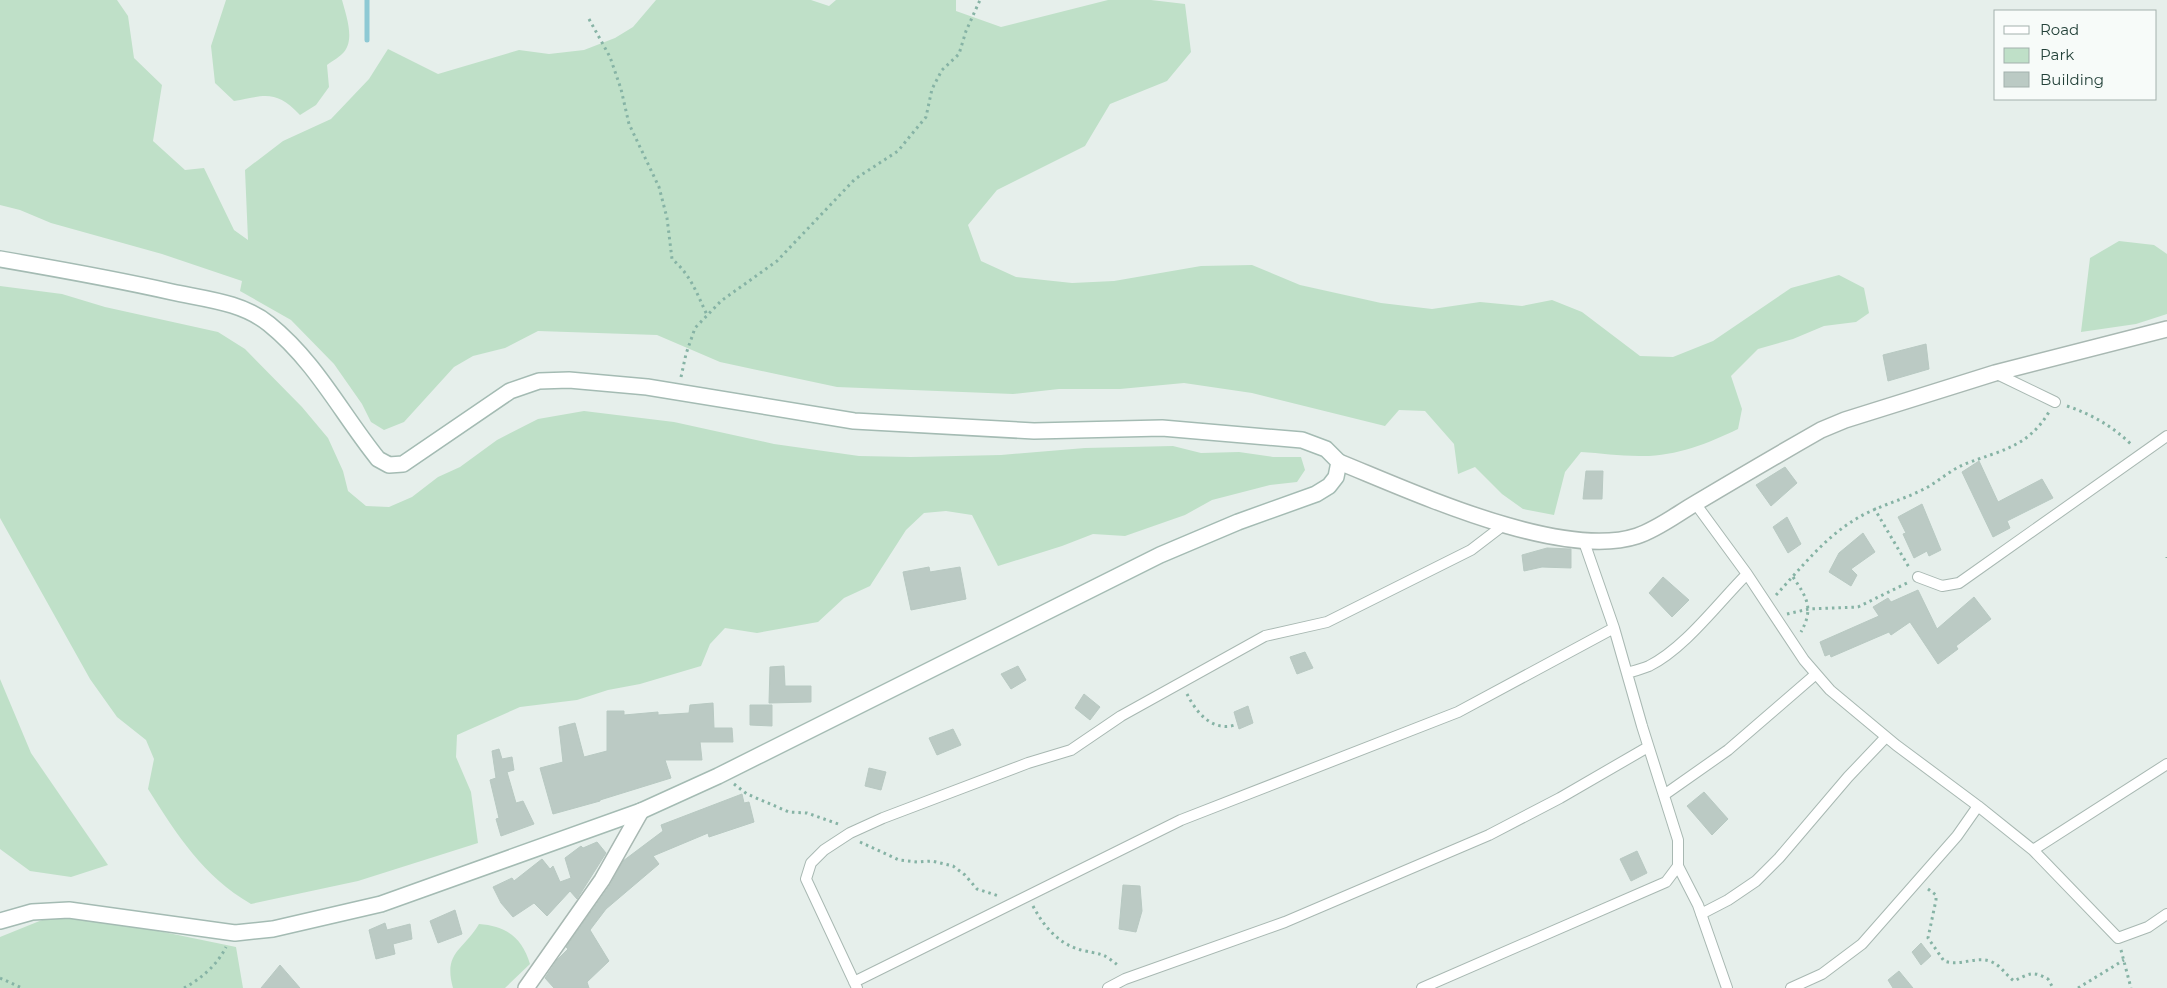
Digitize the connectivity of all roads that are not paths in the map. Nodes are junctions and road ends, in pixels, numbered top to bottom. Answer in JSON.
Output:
{"nodes":[{"id":1,"x":0,"y":259,"type":"edge"},
{"id":2,"x":2167,"y":329,"type":"edge"},
{"id":3,"x":1995,"y":373,"type":"junction"},
{"id":4,"x":2055,"y":402,"type":"road end"},
{"id":5,"x":2167,"y":436,"type":"edge"},
{"id":6,"x":1339,"y":462,"type":"junction"},
{"id":7,"x":1695,"y":504,"type":"junction"},
{"id":8,"x":1505,"y":524,"type":"junction"},
{"id":9,"x":1583,"y":539,"type":"junction"},
{"id":10,"x":1746,"y":574,"type":"junction"},
{"id":11,"x":1918,"y":577,"type":"road end"},
{"id":12,"x":1614,"y":628,"type":"junction"},
{"id":13,"x":1627,"y":673,"type":"junction"},
{"id":14,"x":1816,"y":674,"type":"junction"},
{"id":15,"x":1886,"y":737,"type":"junction"},
{"id":16,"x":1648,"y":747,"type":"junction"},
{"id":17,"x":2167,"y":764,"type":"edge"},
{"id":18,"x":1664,"y":795,"type":"junction"},
{"id":19,"x":1978,"y":806,"type":"junction"},
{"id":20,"x":641,"y":811,"type":"junction"},
{"id":21,"x":2033,"y":850,"type":"junction"},
{"id":22,"x":1678,"y":866,"type":"junction"},
{"id":23,"x":1701,"y":914,"type":"junction"},
{"id":24,"x":2167,"y":914,"type":"edge"},
{"id":25,"x":0,"y":921,"type":"edge"},
{"id":26,"x":855,"y":985,"type":"edge"},
{"id":27,"x":526,"y":988,"type":"edge"},
{"id":28,"x":1108,"y":988,"type":"edge"},
{"id":29,"x":1422,"y":988,"type":"edge"},
{"id":30,"x":1727,"y":988,"type":"edge"},
{"id":31,"x":1791,"y":988,"type":"edge"}],
"edges":[{"from":1,"to":6,"type":"main road"},
{"from":2,"to":3,"type":"main road"},
{"from":3,"to":4,"type":"lane"},
{"from":3,"to":7,"type":"main road"},
{"from":5,"to":11,"type":"lane"},
{"from":6,"to":8,"type":"main road"},
{"from":6,"to":20,"type":"main road"},
{"from":7,"to":9,"type":"main road"},
{"from":7,"to":10,"type":"lane"},
{"from":8,"to":9,"type":"main road"},
{"from":8,"to":26,"type":"lane"},
{"from":9,"to":12,"type":"lane"},
{"from":10,"to":13,"type":"lane"},
{"from":10,"to":14,"type":"lane"},
{"from":12,"to":13,"type":"lane"},
{"from":12,"to":26,"type":"lane"},
{"from":13,"to":16,"type":"lane"},
{"from":14,"to":15,"type":"lane"},
{"from":14,"to":18,"type":"lane"},
{"from":15,"to":19,"type":"lane"},
{"from":15,"to":23,"type":"lane"},
{"from":16,"to":18,"type":"lane"},
{"from":16,"to":28,"type":"lane"},
{"from":17,"to":21,"type":"lane"},
{"from":18,"to":22,"type":"lane"},
{"from":19,"to":21,"type":"lane"},
{"from":19,"to":31,"type":"lane"},
{"from":20,"to":25,"type":"main road"},
{"from":20,"to":27,"type":"main road"},
{"from":21,"to":24,"type":"lane"},
{"from":22,"to":23,"type":"lane"},
{"from":22,"to":29,"type":"lane"},
{"from":23,"to":30,"type":"lane"}]}
